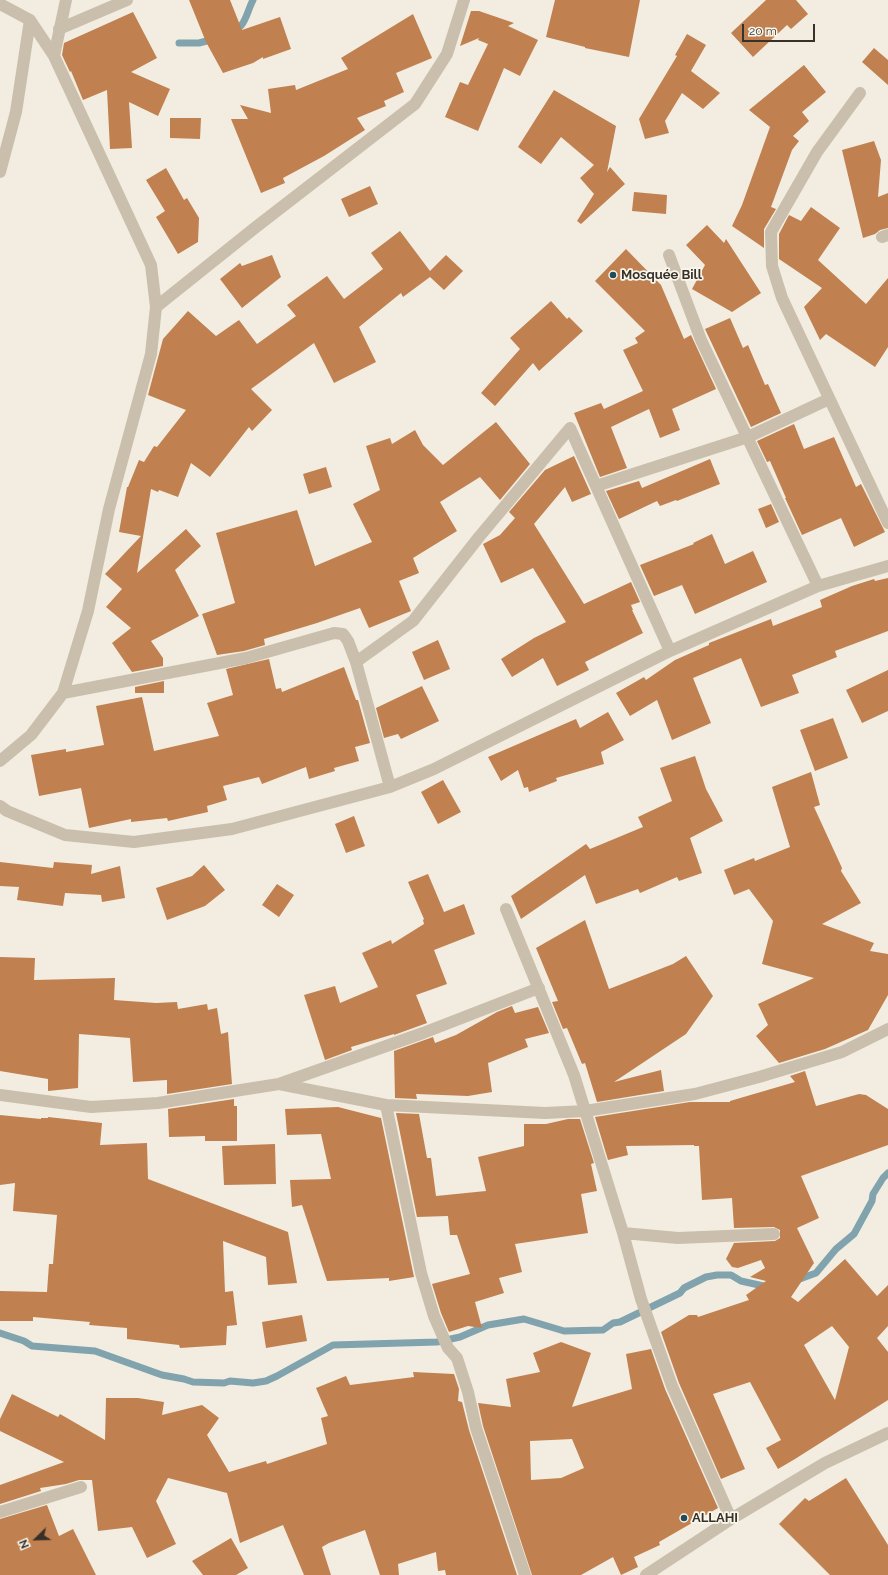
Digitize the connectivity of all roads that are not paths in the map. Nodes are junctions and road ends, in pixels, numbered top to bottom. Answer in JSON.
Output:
{"nodes":[{"id":1,"x":66,"y":0,"type":"edge"},
{"id":2,"x":127,"y":0,"type":"edge"},
{"id":3,"x":464,"y":0,"type":"edge"},
{"id":4,"x":0,"y":4,"type":"edge"},
{"id":5,"x":30,"y":20,"type":"junction"},
{"id":6,"x":59,"y":29,"type":"junction"},
{"id":7,"x":54,"y":56,"type":"junction"},
{"id":8,"x":860,"y":93,"type":"dead end"},
{"id":9,"x":0,"y":172,"type":"edge"},
{"id":10,"x":669,"y":255,"type":"dead end"},
{"id":11,"x":156,"y":308,"type":"junction"},
{"id":12,"x":829,"y":399,"type":"junction"},
{"id":13,"x":748,"y":438,"type":"junction"},
{"id":14,"x":596,"y":486,"type":"junction"},
{"id":15,"x":888,"y":523,"type":"edge"},
{"id":16,"x":888,"y":566,"type":"edge"},
{"id":17,"x":818,"y":586,"type":"junction"},
{"id":18,"x":670,"y":651,"type":"junction"},
{"id":19,"x":356,"y":662,"type":"junction"},
{"id":20,"x":63,"y":693,"type":"junction"},
{"id":21,"x":0,"y":761,"type":"edge"},
{"id":22,"x":390,"y":787,"type":"junction"},
{"id":23,"x":0,"y":806,"type":"edge"},
{"id":24,"x":506,"y":909,"type":"dead end"},
{"id":25,"x":539,"y":988,"type":"junction"},
{"id":26,"x":888,"y":1029,"type":"edge"},
{"id":27,"x":279,"y":1084,"type":"junction"},
{"id":28,"x":0,"y":1095,"type":"edge"},
{"id":29,"x":386,"y":1105,"type":"junction"},
{"id":30,"x":585,"y":1111,"type":"junction"},
{"id":31,"x":623,"y":1233,"type":"junction"},
{"id":32,"x":774,"y":1234,"type":"dead end"},
{"id":33,"x":888,"y":1433,"type":"edge"},
{"id":34,"x":81,"y":1487,"type":"dead end"},
{"id":35,"x":0,"y":1512,"type":"edge"},
{"id":36,"x":731,"y":1519,"type":"junction"},
{"id":37,"x":525,"y":1575,"type":"edge"},
{"id":38,"x":646,"y":1575,"type":"edge"}],
"edges":[{"from":1,"to":6,"type":"street"},
{"from":2,"to":6,"type":"street"},
{"from":3,"to":11,"type":"street"},
{"from":4,"to":5,"type":"street"},
{"from":5,"to":7,"type":"street"},
{"from":5,"to":9,"type":"street"},
{"from":6,"to":7,"type":"street"},
{"from":7,"to":11,"type":"street"},
{"from":8,"to":12,"type":"street"},
{"from":10,"to":13,"type":"street"},
{"from":11,"to":20,"type":"street"},
{"from":12,"to":13,"type":"street"},
{"from":12,"to":15,"type":"street"},
{"from":13,"to":14,"type":"street"},
{"from":13,"to":17,"type":"street"},
{"from":14,"to":18,"type":"street"},
{"from":14,"to":19,"type":"street"},
{"from":16,"to":17,"type":"street"},
{"from":17,"to":18,"type":"street"},
{"from":18,"to":22,"type":"street"},
{"from":19,"to":20,"type":"street"},
{"from":19,"to":22,"type":"street"},
{"from":20,"to":21,"type":"street"},
{"from":22,"to":23,"type":"street"},
{"from":24,"to":25,"type":"street"},
{"from":25,"to":27,"type":"street"},
{"from":25,"to":30,"type":"street"},
{"from":26,"to":30,"type":"street"},
{"from":27,"to":28,"type":"street"},
{"from":27,"to":29,"type":"street"},
{"from":29,"to":30,"type":"street"},
{"from":29,"to":37,"type":"street"},
{"from":30,"to":31,"type":"street"},
{"from":31,"to":32,"type":"street"},
{"from":31,"to":36,"type":"street"},
{"from":33,"to":36,"type":"street"},
{"from":34,"to":35,"type":"street"},
{"from":36,"to":38,"type":"street"}]}
